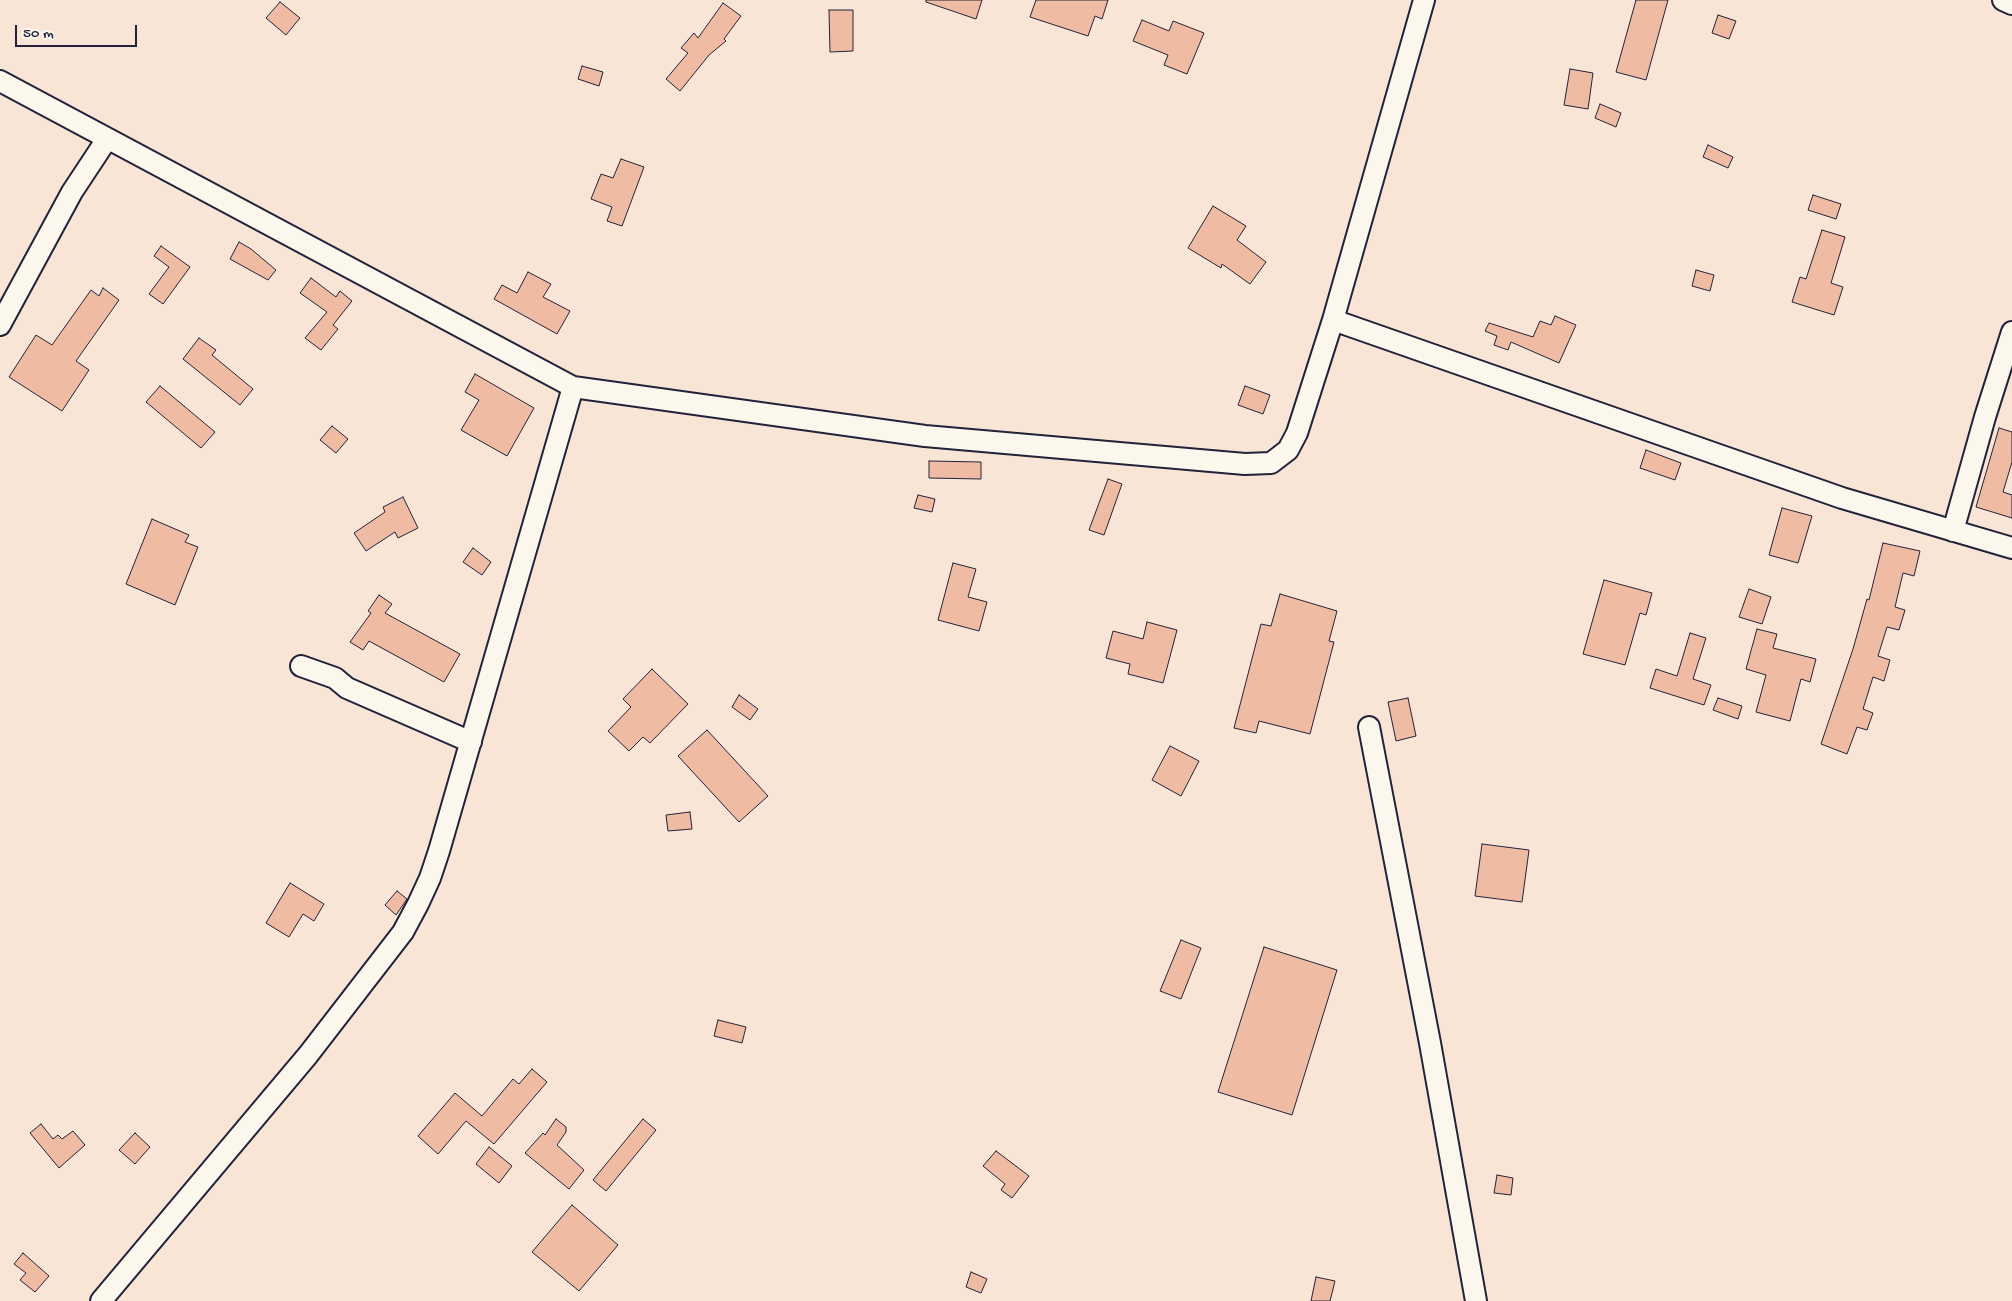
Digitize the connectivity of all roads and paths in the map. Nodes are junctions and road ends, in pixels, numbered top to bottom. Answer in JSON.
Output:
{"nodes":[{"id":1,"x":1424,"y":0,"type":"edge"},
{"id":2,"x":2003,"y":0,"type":"edge"},
{"id":3,"x":2012,"y":4,"type":"edge"},
{"id":4,"x":0,"y":81,"type":"edge"},
{"id":5,"x":107,"y":139,"type":"junction"},
{"id":6,"x":1334,"y":320,"type":"junction"},
{"id":7,"x":0,"y":325,"type":"edge"},
{"id":8,"x":2012,"y":332,"type":"edge"},
{"id":9,"x":573,"y":387,"type":"junction"},
{"id":10,"x":1953,"y":531,"type":"junction"},
{"id":11,"x":2012,"y":548,"type":"edge"},
{"id":12,"x":301,"y":666,"type":"dead end"},
{"id":13,"x":1369,"y":727,"type":"dead end"},
{"id":14,"x":471,"y":742,"type":"junction"},
{"id":15,"x":101,"y":1301,"type":"edge"},
{"id":16,"x":1476,"y":1301,"type":"edge"}],
"edges":[{"from":1,"to":6,"type":"street"},
{"from":2,"to":3,"type":"street"},
{"from":4,"to":5,"type":"street"},
{"from":5,"to":7,"type":"street"},
{"from":5,"to":9,"type":"street"},
{"from":6,"to":9,"type":"street"},
{"from":6,"to":10,"type":"street"},
{"from":8,"to":10,"type":"street"},
{"from":9,"to":14,"type":"street"},
{"from":10,"to":11,"type":"street"},
{"from":12,"to":14,"type":"street"},
{"from":13,"to":16,"type":"street"},
{"from":14,"to":15,"type":"street"}]}
